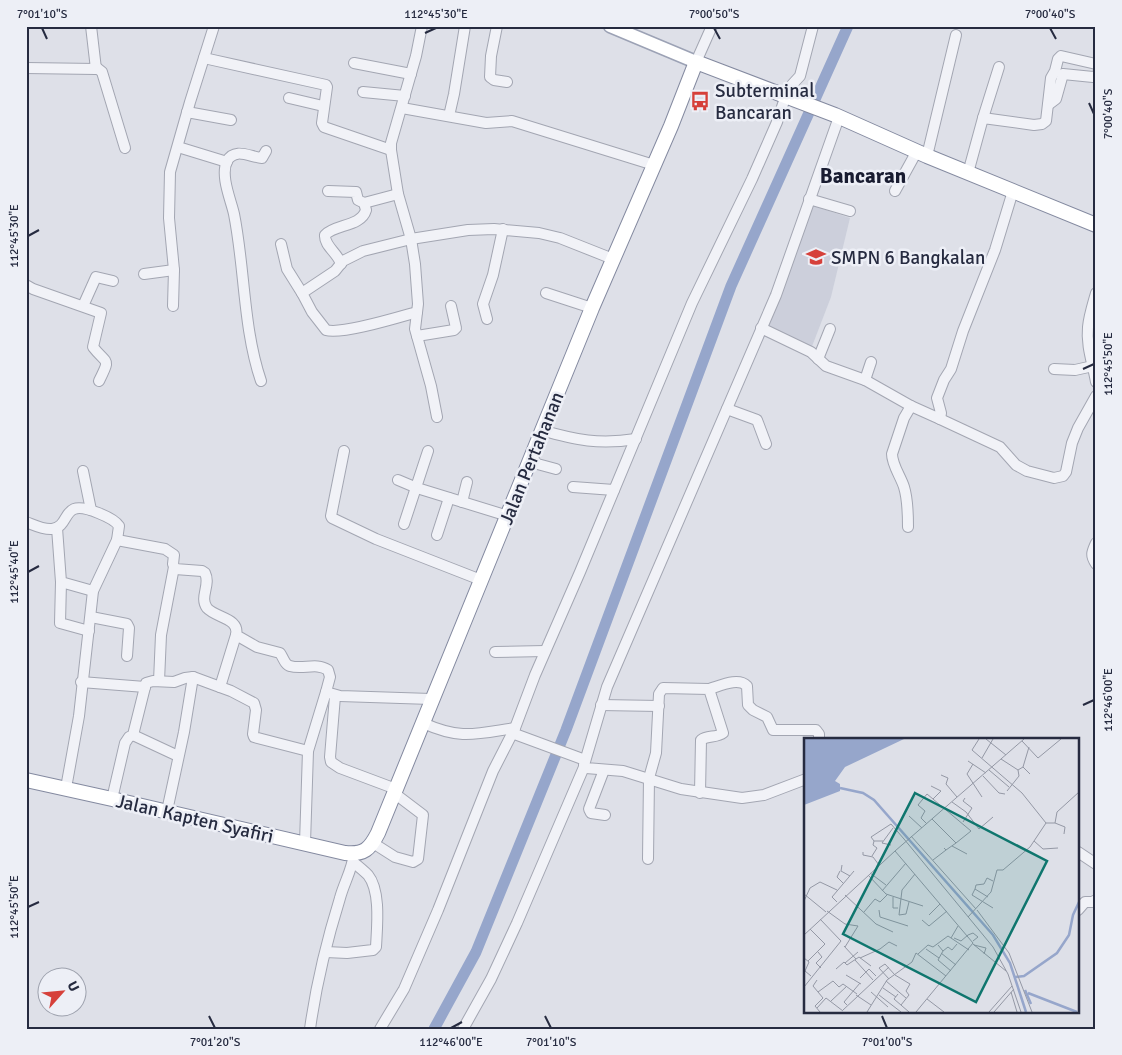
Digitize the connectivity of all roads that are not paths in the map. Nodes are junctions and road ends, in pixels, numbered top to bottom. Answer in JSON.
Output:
{"nodes":[{"id":1,"x":91,"y":26,"type":"edge"},
{"id":2,"x":214,"y":26,"type":"edge"},
{"id":3,"x":422,"y":26,"type":"edge"},
{"id":4,"x":465,"y":26,"type":"edge"},
{"id":5,"x":497,"y":26,"type":"edge"},
{"id":6,"x":610,"y":26,"type":"edge"},
{"id":7,"x":712,"y":26,"type":"edge"},
{"id":8,"x":814,"y":26,"type":"edge"},
{"id":9,"x":956,"y":35,"type":"dead end"},
{"id":10,"x":204,"y":58,"type":"junction"},
{"id":11,"x":696,"y":62,"type":"junction"},
{"id":12,"x":354,"y":63,"type":"dead end"},
{"id":13,"x":1096,"y":64,"type":"edge"},
{"id":14,"x":998,"y":67,"type":"dead end"},
{"id":15,"x":26,"y":68,"type":"edge"},
{"id":16,"x":97,"y":68,"type":"junction"},
{"id":17,"x":411,"y":74,"type":"junction"},
{"id":18,"x":1096,"y":76,"type":"edge"},
{"id":19,"x":507,"y":82,"type":"dead end"},
{"id":20,"x":362,"y":92,"type":"dead end"},
{"id":21,"x":405,"y":96,"type":"junction"},
{"id":22,"x":788,"y":97,"type":"junction"},
{"id":23,"x":288,"y":98,"type":"dead end"},
{"id":24,"x":1048,"y":105,"type":"junction"},
{"id":25,"x":324,"y":106,"type":"junction"},
{"id":26,"x":402,"y":108,"type":"junction"},
{"id":27,"x":187,"y":112,"type":"junction"},
{"id":28,"x":449,"y":116,"type":"junction"},
{"id":29,"x":837,"y":116,"type":"junction"},
{"id":30,"x":983,"y":118,"type":"junction"},
{"id":31,"x":231,"y":120,"type":"dead end"},
{"id":32,"x":178,"y":147,"type":"junction"},
{"id":33,"x":125,"y":148,"type":"dead end"},
{"id":34,"x":391,"y":150,"type":"junction"},
{"id":35,"x":266,"y":151,"type":"dead end"},
{"id":36,"x":922,"y":153,"type":"junction"},
{"id":37,"x":227,"y":162,"type":"junction"},
{"id":38,"x":654,"y":164,"type":"junction"},
{"id":39,"x":968,"y":173,"type":"junction"},
{"id":40,"x":328,"y":191,"type":"dead end"},
{"id":41,"x":895,"y":191,"type":"dead end"},
{"id":42,"x":1013,"y":191,"type":"junction"},
{"id":43,"x":398,"y":194,"type":"junction"},
{"id":44,"x":809,"y":199,"type":"junction"},
{"id":45,"x":364,"y":203,"type":"junction"},
{"id":46,"x":850,"y":211,"type":"dead end"},
{"id":47,"x":1096,"y":224,"type":"edge"},
{"id":48,"x":503,"y":229,"type":"junction"},
{"id":49,"x":411,"y":239,"type":"junction"},
{"id":50,"x":281,"y":244,"type":"dead end"},
{"id":51,"x":613,"y":259,"type":"junction"},
{"id":52,"x":341,"y":264,"type":"junction"},
{"id":53,"x":174,"y":270,"type":"junction"},
{"id":54,"x":144,"y":274,"type":"dead end"},
{"id":55,"x":113,"y":281,"type":"dead end"},
{"id":56,"x":26,"y":285,"type":"edge"},
{"id":57,"x":302,"y":293,"type":"junction"},
{"id":58,"x":546,"y":293,"type":"dead end"},
{"id":59,"x":1096,"y":293,"type":"edge"},
{"id":60,"x":83,"y":306,"type":"junction"},
{"id":61,"x":173,"y":306,"type":"dead end"},
{"id":62,"x":451,"y":306,"type":"dead end"},
{"id":63,"x":592,"y":308,"type":"junction"},
{"id":64,"x":417,"y":312,"type":"junction"},
{"id":65,"x":487,"y":319,"type":"dead end"},
{"id":66,"x":762,"y":328,"type":"junction"},
{"id":67,"x":830,"y":329,"type":"dead end"},
{"id":68,"x":417,"y":336,"type":"junction"},
{"id":69,"x":1092,"y":336,"type":"edge"},
{"id":70,"x":818,"y":359,"type":"junction"},
{"id":71,"x":871,"y":362,"type":"dead end"},
{"id":72,"x":1093,"y":366,"type":"junction"},
{"id":73,"x":1054,"y":369,"type":"dead end"},
{"id":74,"x":865,"y":380,"type":"junction"},
{"id":75,"x":99,"y":381,"type":"dead end"},
{"id":76,"x":261,"y":382,"type":"dead end"},
{"id":77,"x":1096,"y":382,"type":"edge"},
{"id":78,"x":1096,"y":396,"type":"edge"},
{"id":79,"x":911,"y":406,"type":"junction"},
{"id":80,"x":727,"y":409,"type":"junction"},
{"id":81,"x":437,"y":417,"type":"dead end"},
{"id":82,"x":940,"y":419,"type":"junction"},
{"id":83,"x":541,"y":430,"type":"junction"},
{"id":84,"x":636,"y":439,"type":"junction"},
{"id":85,"x":766,"y":444,"type":"dead end"},
{"id":86,"x":344,"y":451,"type":"dead end"},
{"id":87,"x":428,"y":451,"type":"dead end"},
{"id":88,"x":530,"y":462,"type":"junction"},
{"id":89,"x":556,"y":469,"type":"dead end"},
{"id":90,"x":83,"y":472,"type":"dead end"},
{"id":91,"x":398,"y":480,"type":"dead end"},
{"id":92,"x":467,"y":482,"type":"dead end"},
{"id":93,"x":573,"y":487,"type":"dead end"},
{"id":94,"x":417,"y":488,"type":"junction"},
{"id":95,"x":614,"y":490,"type":"junction"},
{"id":96,"x":449,"y":498,"type":"junction"},
{"id":97,"x":462,"y":502,"type":"junction"},
{"id":98,"x":91,"y":510,"type":"junction"},
{"id":99,"x":508,"y":516,"type":"junction"},
{"id":100,"x":26,"y":522,"type":"edge"},
{"id":101,"x":404,"y":524,"type":"dead end"},
{"id":102,"x":908,"y":527,"type":"dead end"},
{"id":103,"x":57,"y":528,"type":"junction"},
{"id":104,"x":436,"y":535,"type":"dead end"},
{"id":105,"x":117,"y":540,"type":"junction"},
{"id":106,"x":1096,"y":543,"type":"edge"},
{"id":107,"x":1096,"y":564,"type":"edge"},
{"id":108,"x":174,"y":567,"type":"junction"},
{"id":109,"x":481,"y":580,"type":"junction"},
{"id":110,"x":61,"y":582,"type":"junction"},
{"id":111,"x":93,"y":591,"type":"junction"},
{"id":112,"x":90,"y":617,"type":"junction"},
{"id":113,"x":89,"y":631,"type":"junction"},
{"id":114,"x":236,"y":635,"type":"junction"},
{"id":115,"x":545,"y":651,"type":"junction"},
{"id":116,"x":495,"y":652,"type":"dead end"},
{"id":117,"x":127,"y":656,"type":"dead end"},
{"id":118,"x":193,"y":677,"type":"junction"},
{"id":119,"x":159,"y":681,"type":"junction"},
{"id":120,"x":81,"y":682,"type":"junction"},
{"id":121,"x":145,"y":687,"type":"junction"},
{"id":122,"x":220,"y":687,"type":"junction"},
{"id":123,"x":710,"y":689,"type":"junction"},
{"id":124,"x":330,"y":694,"type":"junction"},
{"id":125,"x":431,"y":699,"type":"junction"},
{"id":126,"x":601,"y":705,"type":"junction"},
{"id":127,"x":659,"y":706,"type":"junction"},
{"id":128,"x":423,"y":723,"type":"junction"},
{"id":129,"x":514,"y":730,"type":"junction"},
{"id":130,"x":133,"y":735,"type":"junction"},
{"id":131,"x":819,"y":738,"type":"edge"},
{"id":132,"x":308,"y":751,"type":"junction"},
{"id":133,"x":178,"y":756,"type":"junction"},
{"id":134,"x":582,"y":761,"type":"junction"},
{"id":135,"x":604,"y":770,"type":"junction"},
{"id":136,"x":649,"y":778,"type":"junction"},
{"id":137,"x":26,"y":780,"type":"edge"},
{"id":138,"x":804,"y":780,"type":"edge"},
{"id":139,"x":66,"y":788,"type":"junction"},
{"id":140,"x":395,"y":791,"type":"junction"},
{"id":141,"x":700,"y":793,"type":"junction"},
{"id":142,"x":112,"y":799,"type":"junction"},
{"id":143,"x":167,"y":811,"type":"junction"},
{"id":144,"x":605,"y":815,"type":"dead end"},
{"id":145,"x":305,"y":843,"type":"junction"},
{"id":146,"x":361,"y":853,"type":"junction"},
{"id":147,"x":1080,"y":853,"type":"edge"},
{"id":148,"x":648,"y":859,"type":"dead end"},
{"id":149,"x":1096,"y":864,"type":"edge"},
{"id":150,"x":1096,"y":900,"type":"edge"},
{"id":151,"x":1080,"y":907,"type":"edge"},
{"id":152,"x":326,"y":952,"type":"junction"},
{"id":153,"x":310,"y":1029,"type":"edge"},
{"id":154,"x":380,"y":1029,"type":"edge"},
{"id":155,"x":462,"y":1029,"type":"edge"}],
"edges":[{"from":1,"to":16,"type":"street"},
{"from":2,"to":10,"type":"street"},
{"from":3,"to":17,"type":"street"},
{"from":4,"to":28,"type":"street"},
{"from":5,"to":19,"type":"street"},
{"from":6,"to":11,"type":"main road"},
{"from":7,"to":11,"type":"street"},
{"from":8,"to":22,"type":"street"},
{"from":9,"to":36,"type":"street"},
{"from":10,"to":25,"type":"street"},
{"from":10,"to":27,"type":"street"},
{"from":11,"to":22,"type":"highway"},
{"from":11,"to":38,"type":"highway","name":"Jalan Pertahanan"},
{"from":12,"to":17,"type":"street"},
{"from":13,"to":24,"type":"street"},
{"from":14,"to":30,"type":"street"},
{"from":15,"to":16,"type":"street"},
{"from":16,"to":33,"type":"street"},
{"from":17,"to":21,"type":"street"},
{"from":18,"to":24,"type":"street"},
{"from":20,"to":21,"type":"street"},
{"from":21,"to":26,"type":"street"},
{"from":22,"to":29,"type":"highway"},
{"from":22,"to":84,"type":"street"},
{"from":23,"to":25,"type":"street"},
{"from":24,"to":30,"type":"street"},
{"from":25,"to":34,"type":"street"},
{"from":26,"to":28,"type":"street"},
{"from":26,"to":34,"type":"street"},
{"from":27,"to":31,"type":"street"},
{"from":27,"to":32,"type":"street"},
{"from":28,"to":38,"type":"street"},
{"from":29,"to":36,"type":"highway"},
{"from":29,"to":44,"type":"street"},
{"from":30,"to":39,"type":"street"},
{"from":32,"to":37,"type":"street"},
{"from":32,"to":53,"type":"street"},
{"from":34,"to":43,"type":"street"},
{"from":35,"to":37,"type":"street"},
{"from":36,"to":39,"type":"highway"},
{"from":36,"to":41,"type":"street"},
{"from":37,"to":76,"type":"street"},
{"from":38,"to":51,"type":"highway","name":"Jalan Pertahanan"},
{"from":39,"to":42,"type":"highway"},
{"from":40,"to":45,"type":"street"},
{"from":42,"to":47,"type":"highway"},
{"from":42,"to":82,"type":"street"},
{"from":43,"to":45,"type":"street"},
{"from":43,"to":49,"type":"street"},
{"from":44,"to":46,"type":"street"},
{"from":44,"to":66,"type":"street"},
{"from":45,"to":52,"type":"street"},
{"from":48,"to":49,"type":"street"},
{"from":48,"to":51,"type":"street"},
{"from":48,"to":65,"type":"street"},
{"from":49,"to":52,"type":"street"},
{"from":49,"to":64,"type":"street"},
{"from":50,"to":57,"type":"street"},
{"from":51,"to":63,"type":"highway","name":"Jalan Pertahanan"},
{"from":52,"to":57,"type":"street"},
{"from":53,"to":54,"type":"street"},
{"from":53,"to":61,"type":"street"},
{"from":55,"to":60,"type":"street"},
{"from":56,"to":60,"type":"street"},
{"from":57,"to":64,"type":"street"},
{"from":58,"to":63,"type":"street"},
{"from":59,"to":69,"type":"street"},
{"from":60,"to":75,"type":"street"},
{"from":62,"to":68,"type":"street"},
{"from":63,"to":83,"type":"highway","name":"Jalan Pertahanan"},
{"from":64,"to":68,"type":"street"},
{"from":66,"to":70,"type":"street"},
{"from":66,"to":80,"type":"street"},
{"from":67,"to":70,"type":"street"},
{"from":68,"to":81,"type":"street"},
{"from":69,"to":72,"type":"street"},
{"from":70,"to":74,"type":"street"},
{"from":71,"to":74,"type":"street"},
{"from":72,"to":73,"type":"street"},
{"from":72,"to":77,"type":"street"},
{"from":74,"to":79,"type":"street"},
{"from":78,"to":82,"type":"street"},
{"from":79,"to":82,"type":"street"},
{"from":79,"to":102,"type":"street"},
{"from":80,"to":85,"type":"street"},
{"from":80,"to":126,"type":"street"},
{"from":83,"to":84,"type":"street"},
{"from":83,"to":88,"type":"highway","name":"Jalan Pertahanan"},
{"from":84,"to":95,"type":"street"},
{"from":86,"to":109,"type":"street"},
{"from":87,"to":94,"type":"street"},
{"from":88,"to":89,"type":"street"},
{"from":88,"to":99,"type":"highway","name":"Jalan Pertahanan"},
{"from":90,"to":98,"type":"street"},
{"from":91,"to":94,"type":"street"},
{"from":92,"to":97,"type":"street"},
{"from":93,"to":95,"type":"street"},
{"from":94,"to":96,"type":"street"},
{"from":94,"to":101,"type":"street"},
{"from":95,"to":115,"type":"street"},
{"from":96,"to":97,"type":"street"},
{"from":96,"to":104,"type":"street"},
{"from":97,"to":99,"type":"street"},
{"from":98,"to":103,"type":"street"},
{"from":98,"to":105,"type":"street"},
{"from":99,"to":109,"type":"highway","name":"Jalan Pertahanan"},
{"from":100,"to":103,"type":"street"},
{"from":103,"to":110,"type":"street"},
{"from":105,"to":108,"type":"street"},
{"from":105,"to":111,"type":"street"},
{"from":106,"to":107,"type":"street"},
{"from":108,"to":114,"type":"street"},
{"from":108,"to":119,"type":"street"},
{"from":109,"to":125,"type":"highway","name":"Jalan Pertahanan"},
{"from":110,"to":111,"type":"street"},
{"from":110,"to":113,"type":"street"},
{"from":111,"to":112,"type":"street"},
{"from":112,"to":113,"type":"street"},
{"from":112,"to":117,"type":"street"},
{"from":113,"to":120,"type":"street"},
{"from":114,"to":122,"type":"street"},
{"from":114,"to":124,"type":"street"},
{"from":115,"to":116,"type":"street"},
{"from":115,"to":129,"type":"street"},
{"from":118,"to":119,"type":"street"},
{"from":118,"to":122,"type":"street"},
{"from":118,"to":133,"type":"street"},
{"from":119,"to":121,"type":"street"},
{"from":120,"to":121,"type":"street"},
{"from":120,"to":139,"type":"street"},
{"from":121,"to":130,"type":"street"},
{"from":122,"to":132,"type":"street"},
{"from":123,"to":127,"type":"street"},
{"from":123,"to":131,"type":"street"},
{"from":123,"to":141,"type":"street"},
{"from":124,"to":125,"type":"street"},
{"from":124,"to":132,"type":"street"},
{"from":124,"to":140,"type":"street"},
{"from":125,"to":128,"type":"highway","name":"Jalan Pertahanan"},
{"from":126,"to":127,"type":"street"},
{"from":126,"to":134,"type":"street"},
{"from":127,"to":136,"type":"street"},
{"from":128,"to":129,"type":"street"},
{"from":128,"to":140,"type":"highway","name":"Jalan Pertahanan"},
{"from":129,"to":134,"type":"street"},
{"from":129,"to":154,"type":"street"},
{"from":130,"to":133,"type":"street"},
{"from":130,"to":142,"type":"street"},
{"from":132,"to":145,"type":"street"},
{"from":133,"to":143,"type":"street"},
{"from":134,"to":135,"type":"street"},
{"from":134,"to":155,"type":"street"},
{"from":135,"to":136,"type":"street"},
{"from":135,"to":144,"type":"street"},
{"from":136,"to":141,"type":"street"},
{"from":136,"to":148,"type":"street"},
{"from":137,"to":139,"type":"highway","name":"Jalan Kapten Syafiri"},
{"from":138,"to":141,"type":"street"},
{"from":139,"to":142,"type":"highway","name":"Jalan Kapten Syafiri"},
{"from":140,"to":146,"type":"highway","name":"Jalan Pertahanan"},
{"from":140,"to":146,"type":"street"},
{"from":142,"to":143,"type":"highway","name":"Jalan Kapten Syafiri"},
{"from":143,"to":145,"type":"highway","name":"Jalan Kapten Syafiri"},
{"from":145,"to":146,"type":"highway","name":"Jalan Kapten Syafiri"},
{"from":146,"to":152,"type":"street"},
{"from":146,"to":152,"type":"street"},
{"from":147,"to":149,"type":"street"},
{"from":150,"to":151,"type":"street"},
{"from":152,"to":153,"type":"street"}]}
